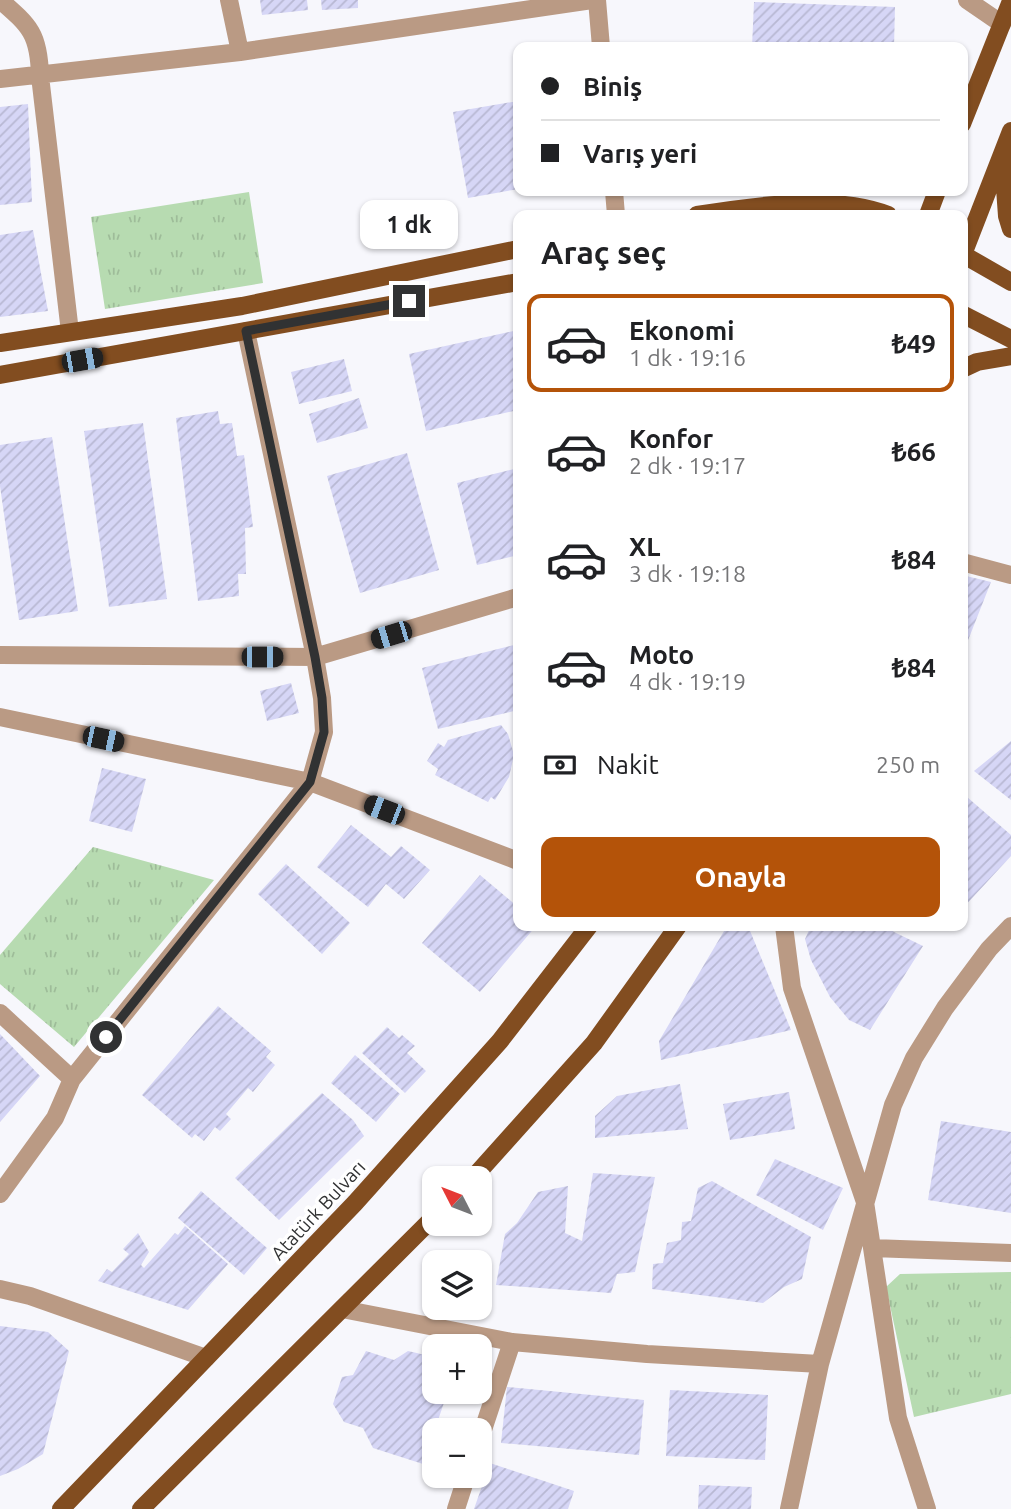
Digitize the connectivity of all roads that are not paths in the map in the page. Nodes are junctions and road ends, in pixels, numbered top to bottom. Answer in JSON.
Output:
{"nodes":[{"id":1,"x":0,"y":0,"type":"edge"},
{"id":2,"x":229,"y":0,"type":"edge"},
{"id":3,"x":594,"y":0,"type":"edge"},
{"id":4,"x":967,"y":0,"type":"edge"},
{"id":5,"x":1011,"y":1,"type":"edge"},
{"id":6,"x":1002,"y":24,"type":"junction"},
{"id":7,"x":600,"y":42,"type":"edge"},
{"id":8,"x":240,"y":52,"type":"junction"},
{"id":9,"x":985,"y":65,"type":"junction"},
{"id":10,"x":40,"y":76,"type":"junction"},
{"id":11,"x":0,"y":79,"type":"edge"},
{"id":12,"x":968,"y":82,"type":"edge"},
{"id":13,"x":968,"y":109,"type":"edge"},
{"id":14,"x":1011,"y":131,"type":"edge"},
{"id":15,"x":1002,"y":154,"type":"junction"},
{"id":16,"x":786,"y":196,"type":"edge"},
{"id":17,"x":763,"y":206,"type":"junction"},
{"id":18,"x":734,"y":210,"type":"edge"},
{"id":19,"x":864,"y":210,"type":"edge"},
{"id":20,"x":1011,"y":229,"type":"edge"},
{"id":21,"x":968,"y":242,"type":"edge"},
{"id":22,"x":513,"y":250,"type":"edge"},
{"id":23,"x":968,"y":258,"type":"edge"},
{"id":24,"x":1011,"y":282,"type":"edge"},
{"id":25,"x":513,"y":283,"type":"edge"},
{"id":26,"x":968,"y":317,"type":"edge"},
{"id":27,"x":246,"y":331,"type":"junction"},
{"id":28,"x":70,"y":332,"type":"junction"},
{"id":29,"x":1011,"y":339,"type":"edge"},
{"id":30,"x":0,"y":343,"type":"edge"},
{"id":31,"x":1011,"y":356,"type":"edge"},
{"id":32,"x":968,"y":366,"type":"edge"},
{"id":33,"x":0,"y":375,"type":"edge"},
{"id":34,"x":968,"y":564,"type":"edge"},
{"id":35,"x":1011,"y":575,"type":"edge"},
{"id":36,"x":513,"y":598,"type":"edge"},
{"id":37,"x":0,"y":655,"type":"edge"},
{"id":38,"x":315,"y":657,"type":"junction"},
{"id":39,"x":0,"y":718,"type":"edge"},
{"id":40,"x":310,"y":782,"type":"junction"},
{"id":41,"x":513,"y":859,"type":"edge"},
{"id":42,"x":1011,"y":926,"type":"edge"},
{"id":43,"x":585,"y":931,"type":"edge"},
{"id":44,"x":674,"y":931,"type":"edge"},
{"id":45,"x":785,"y":931,"type":"edge"},
{"id":46,"x":0,"y":1013,"type":"edge"},
{"id":47,"x":72,"y":1079,"type":"junction"},
{"id":48,"x":484,"y":1166,"type":"edge"},
{"id":49,"x":0,"y":1194,"type":"edge"},
{"id":50,"x":865,"y":1202,"type":"junction"},
{"id":51,"x":422,"y":1229,"type":"edge"},
{"id":52,"x":872,"y":1248,"type":"junction"},
{"id":53,"x":1011,"y":1253,"type":"edge"},
{"id":54,"x":0,"y":1289,"type":"edge"},
{"id":55,"x":342,"y":1309,"type":"junction"},
{"id":56,"x":512,"y":1342,"type":"junction"},
{"id":57,"x":205,"y":1358,"type":"junction"},
{"id":58,"x":820,"y":1364,"type":"junction"},
{"id":59,"x":487,"y":1418,"type":"edge"},
{"id":60,"x":463,"y":1488,"type":"edge"},
{"id":61,"x":61,"y":1509,"type":"edge"},
{"id":62,"x":141,"y":1509,"type":"edge"},
{"id":63,"x":456,"y":1509,"type":"edge"},
{"id":64,"x":789,"y":1509,"type":"edge"},
{"id":65,"x":927,"y":1509,"type":"edge"}],
"edges":[{"from":1,"to":10,"type":"street"},
{"from":2,"to":8,"type":"street"},
{"from":3,"to":7,"type":"street"},
{"from":3,"to":8,"type":"street"},
{"from":4,"to":6,"type":"street"},
{"from":5,"to":6,"type":"main road"},
{"from":6,"to":9,"type":"main road"},
{"from":8,"to":10,"type":"street"},
{"from":9,"to":12,"type":"main road"},
{"from":9,"to":13,"type":"main road"},
{"from":10,"to":11,"type":"street"},
{"from":10,"to":28,"type":"street"},
{"from":14,"to":15,"type":"main road"},
{"from":15,"to":20,"type":"main road"},
{"from":15,"to":21,"type":"main road"},
{"from":16,"to":17,"type":"main road"},
{"from":17,"to":18,"type":"main road"},
{"from":17,"to":19,"type":"main road"},
{"from":22,"to":28,"type":"main road"},
{"from":23,"to":24,"type":"main road"},
{"from":25,"to":27,"type":"main road"},
{"from":26,"to":29,"type":"main road"},
{"from":27,"to":33,"type":"main road"},
{"from":27,"to":38,"type":"street"},
{"from":28,"to":30,"type":"main road"},
{"from":31,"to":32,"type":"main road"},
{"from":34,"to":35,"type":"street"},
{"from":36,"to":38,"type":"street"},
{"from":37,"to":38,"type":"street"},
{"from":38,"to":40,"type":"street"},
{"from":39,"to":40,"type":"street"},
{"from":40,"to":41,"type":"street"},
{"from":40,"to":47,"type":"street"},
{"from":42,"to":50,"type":"street"},
{"from":43,"to":57,"type":"main road","name":"Atatürk Bulvarı"},
{"from":44,"to":48,"type":"main road"},
{"from":45,"to":50,"type":"street"},
{"from":46,"to":47,"type":"street"},
{"from":47,"to":49,"type":"street"},
{"from":50,"to":52,"type":"street"},
{"from":50,"to":58,"type":"street"},
{"from":51,"to":55,"type":"main road"},
{"from":52,"to":53,"type":"street"},
{"from":52,"to":65,"type":"street"},
{"from":54,"to":57,"type":"street"},
{"from":55,"to":56,"type":"street"},
{"from":55,"to":62,"type":"main road"},
{"from":56,"to":58,"type":"street"},
{"from":56,"to":59,"type":"street"},
{"from":57,"to":61,"type":"main road","name":"Atatürk Bulvarı"},
{"from":58,"to":64,"type":"street"},
{"from":60,"to":63,"type":"street"}]}
